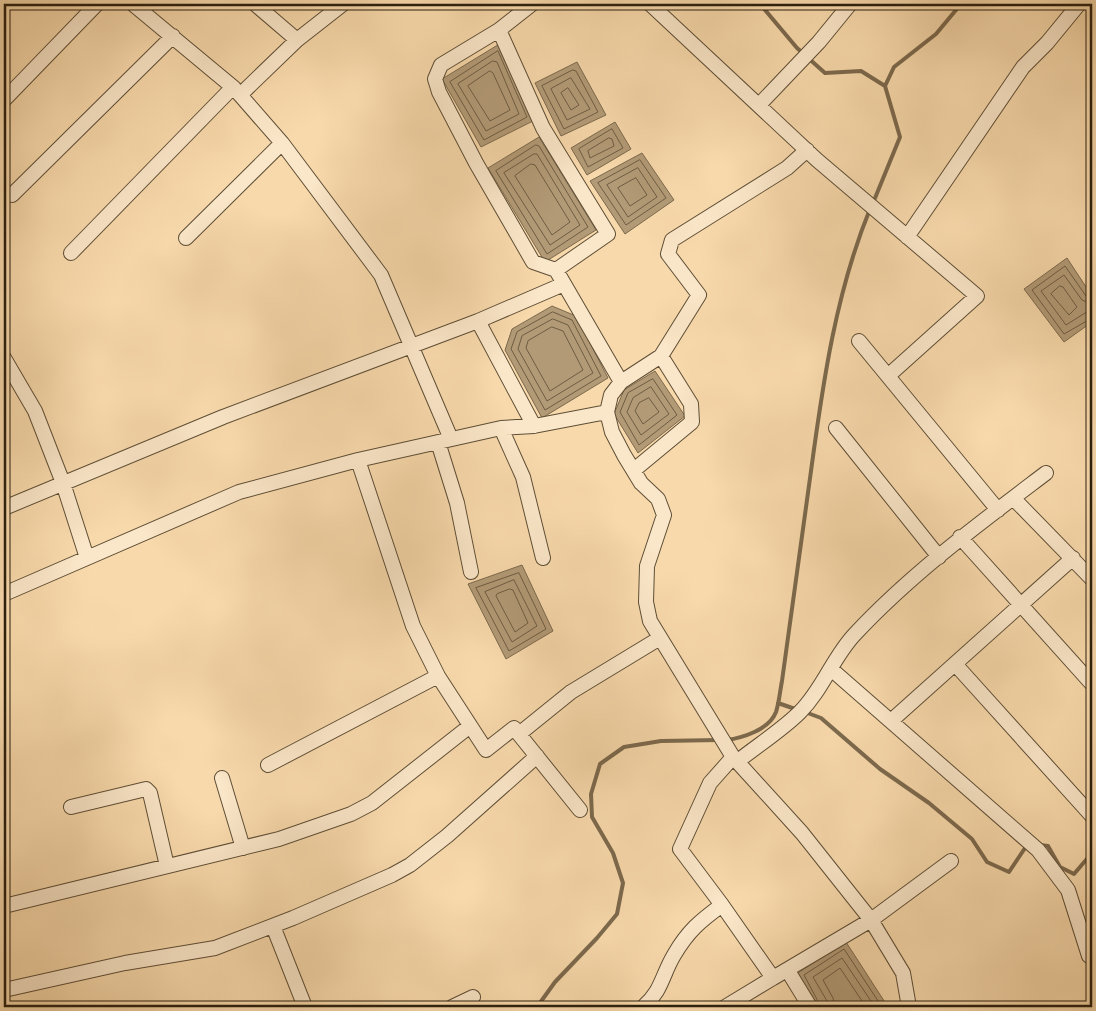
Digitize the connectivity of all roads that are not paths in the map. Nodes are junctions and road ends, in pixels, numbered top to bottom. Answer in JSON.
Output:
{"nodes":[{"id":1,"x":97,"y":4,"type":"edge"},
{"id":2,"x":132,"y":4,"type":"edge"},
{"id":3,"x":255,"y":4,"type":"edge"},
{"id":4,"x":343,"y":4,"type":"edge"},
{"id":5,"x":532,"y":4,"type":"edge"},
{"id":6,"x":650,"y":4,"type":"edge"},
{"id":7,"x":850,"y":4,"type":"edge"},
{"id":8,"x":1079,"y":4,"type":"edge"},
{"id":9,"x":499,"y":30,"type":"junction"},
{"id":10,"x":173,"y":36,"type":"junction"},
{"id":11,"x":297,"y":40,"type":"junction"},
{"id":12,"x":236,"y":91,"type":"junction"},
{"id":13,"x":4,"y":100,"type":"edge"},
{"id":14,"x":759,"y":105,"type":"junction"},
{"id":15,"x":282,"y":143,"type":"junction"},
{"id":16,"x":807,"y":150,"type":"junction"},
{"id":17,"x":12,"y":196,"type":"dead end"},
{"id":18,"x":907,"y":237,"type":"junction"},
{"id":19,"x":186,"y":238,"type":"dead end"},
{"id":20,"x":71,"y":253,"type":"dead end"},
{"id":21,"x":556,"y":270,"type":"junction"},
{"id":22,"x":564,"y":284,"type":"junction"},
{"id":23,"x":478,"y":321,"type":"junction"},
{"id":24,"x":859,"y":341,"type":"dead end"},
{"id":25,"x":412,"y":346,"type":"junction"},
{"id":26,"x":662,"y":356,"type":"junction"},
{"id":27,"x":4,"y":358,"type":"edge"},
{"id":28,"x":889,"y":375,"type":"junction"},
{"id":29,"x":621,"y":382,"type":"junction"},
{"id":30,"x":607,"y":412,"type":"junction"},
{"id":31,"x":534,"y":426,"type":"junction"},
{"id":32,"x":501,"y":428,"type":"junction"},
{"id":33,"x":836,"y":428,"type":"dead end"},
{"id":34,"x":444,"y":441,"type":"junction"},
{"id":35,"x":358,"y":460,"type":"junction"},
{"id":36,"x":634,"y":470,"type":"junction"},
{"id":37,"x":1046,"y":473,"type":"dead end"},
{"id":38,"x":64,"y":483,"type":"junction"},
{"id":39,"x":1013,"y":498,"type":"junction"},
{"id":40,"x":4,"y":508,"type":"edge"},
{"id":41,"x":998,"y":510,"type":"junction"},
{"id":42,"x":960,"y":537,"type":"junction"},
{"id":43,"x":939,"y":557,"type":"junction"},
{"id":44,"x":87,"y":558,"type":"junction"},
{"id":45,"x":543,"y":558,"type":"dead end"},
{"id":46,"x":1074,"y":558,"type":"junction"},
{"id":47,"x":471,"y":572,"type":"dead end"},
{"id":48,"x":1092,"y":579,"type":"edge"},
{"id":49,"x":4,"y":594,"type":"edge"},
{"id":50,"x":1020,"y":606,"type":"junction"},
{"id":51,"x":660,"y":638,"type":"junction"},
{"id":52,"x":955,"y":664,"type":"junction"},
{"id":53,"x":832,"y":669,"type":"junction"},
{"id":54,"x":438,"y":676,"type":"junction"},
{"id":55,"x":1092,"y":684,"type":"edge"},
{"id":56,"x":891,"y":721,"type":"junction"},
{"id":57,"x":470,"y":726,"type":"junction"},
{"id":58,"x":519,"y":734,"type":"junction"},
{"id":59,"x":537,"y":756,"type":"junction"},
{"id":60,"x":736,"y":759,"type":"junction"},
{"id":61,"x":268,"y":765,"type":"dead end"},
{"id":62,"x":222,"y":778,"type":"dead end"},
{"id":63,"x":71,"y":807,"type":"dead end"},
{"id":64,"x":580,"y":810,"type":"dead end"},
{"id":65,"x":1092,"y":816,"type":"edge"},
{"id":66,"x":243,"y":848,"type":"junction"},
{"id":67,"x":951,"y":861,"type":"dead end"},
{"id":68,"x":167,"y":866,"type":"junction"},
{"id":69,"x":722,"y":905,"type":"junction"},
{"id":70,"x":4,"y":906,"type":"edge"},
{"id":71,"x":871,"y":920,"type":"junction"},
{"id":72,"x":273,"y":926,"type":"junction"},
{"id":73,"x":1092,"y":954,"type":"edge"},
{"id":74,"x":788,"y":971,"type":"junction"},
{"id":75,"x":773,"y":978,"type":"junction"},
{"id":76,"x":4,"y":990,"type":"edge"},
{"id":77,"x":473,"y":997,"type":"dead end"},
{"id":78,"x":305,"y":1007,"type":"edge"},
{"id":79,"x":452,"y":1007,"type":"edge"},
{"id":80,"x":643,"y":1007,"type":"edge"},
{"id":81,"x":725,"y":1007,"type":"edge"},
{"id":82,"x":810,"y":1007,"type":"edge"},
{"id":83,"x":909,"y":1007,"type":"edge"}],
"edges":[{"from":1,"to":13,"type":"street"},
{"from":2,"to":10,"type":"street"},
{"from":3,"to":11,"type":"street"},
{"from":4,"to":11,"type":"street"},
{"from":5,"to":9,"type":"street"},
{"from":6,"to":14,"type":"street"},
{"from":7,"to":14,"type":"street"},
{"from":8,"to":18,"type":"street"},
{"from":9,"to":21,"type":"street"},
{"from":9,"to":21,"type":"street"},
{"from":10,"to":12,"type":"street"},
{"from":10,"to":17,"type":"street"},
{"from":11,"to":12,"type":"street"},
{"from":12,"to":15,"type":"street"},
{"from":12,"to":20,"type":"street"},
{"from":14,"to":16,"type":"street"},
{"from":15,"to":19,"type":"street"},
{"from":15,"to":25,"type":"street"},
{"from":16,"to":18,"type":"street"},
{"from":16,"to":26,"type":"street"},
{"from":18,"to":28,"type":"street"},
{"from":21,"to":22,"type":"street"},
{"from":22,"to":23,"type":"street"},
{"from":22,"to":29,"type":"street"},
{"from":23,"to":25,"type":"street"},
{"from":23,"to":31,"type":"street"},
{"from":24,"to":28,"type":"street"},
{"from":25,"to":34,"type":"street"},
{"from":25,"to":38,"type":"street"},
{"from":26,"to":29,"type":"street"},
{"from":26,"to":36,"type":"street"},
{"from":27,"to":38,"type":"street"},
{"from":28,"to":41,"type":"street"},
{"from":29,"to":30,"type":"street"},
{"from":30,"to":31,"type":"street"},
{"from":30,"to":36,"type":"street"},
{"from":31,"to":32,"type":"street"},
{"from":32,"to":34,"type":"street"},
{"from":32,"to":45,"type":"street"},
{"from":33,"to":43,"type":"street"},
{"from":34,"to":35,"type":"street"},
{"from":34,"to":47,"type":"street"},
{"from":35,"to":44,"type":"street"},
{"from":35,"to":54,"type":"street"},
{"from":36,"to":51,"type":"street"},
{"from":37,"to":39,"type":"street"},
{"from":38,"to":40,"type":"street"},
{"from":38,"to":44,"type":"street"},
{"from":39,"to":41,"type":"street"},
{"from":39,"to":46,"type":"street"},
{"from":41,"to":42,"type":"street"},
{"from":42,"to":43,"type":"street"},
{"from":42,"to":50,"type":"street"},
{"from":43,"to":53,"type":"street"},
{"from":44,"to":49,"type":"street"},
{"from":46,"to":48,"type":"street"},
{"from":46,"to":50,"type":"street"},
{"from":50,"to":52,"type":"street"},
{"from":50,"to":55,"type":"street"},
{"from":51,"to":58,"type":"street"},
{"from":51,"to":60,"type":"street"},
{"from":52,"to":56,"type":"street"},
{"from":52,"to":65,"type":"street"},
{"from":53,"to":56,"type":"street"},
{"from":53,"to":60,"type":"street"},
{"from":54,"to":57,"type":"street"},
{"from":54,"to":61,"type":"street"},
{"from":56,"to":73,"type":"street"},
{"from":57,"to":58,"type":"street"},
{"from":57,"to":66,"type":"street"},
{"from":58,"to":59,"type":"street"},
{"from":59,"to":64,"type":"street"},
{"from":59,"to":72,"type":"street"},
{"from":60,"to":69,"type":"street"},
{"from":60,"to":71,"type":"street"},
{"from":62,"to":66,"type":"street"},
{"from":63,"to":68,"type":"street"},
{"from":66,"to":68,"type":"street"},
{"from":67,"to":71,"type":"street"},
{"from":68,"to":70,"type":"street"},
{"from":69,"to":75,"type":"street"},
{"from":69,"to":80,"type":"street"},
{"from":71,"to":74,"type":"street"},
{"from":71,"to":83,"type":"street"},
{"from":72,"to":76,"type":"street"},
{"from":72,"to":78,"type":"street"},
{"from":74,"to":75,"type":"street"},
{"from":74,"to":82,"type":"street"},
{"from":75,"to":81,"type":"street"},
{"from":77,"to":79,"type":"street"}]}
